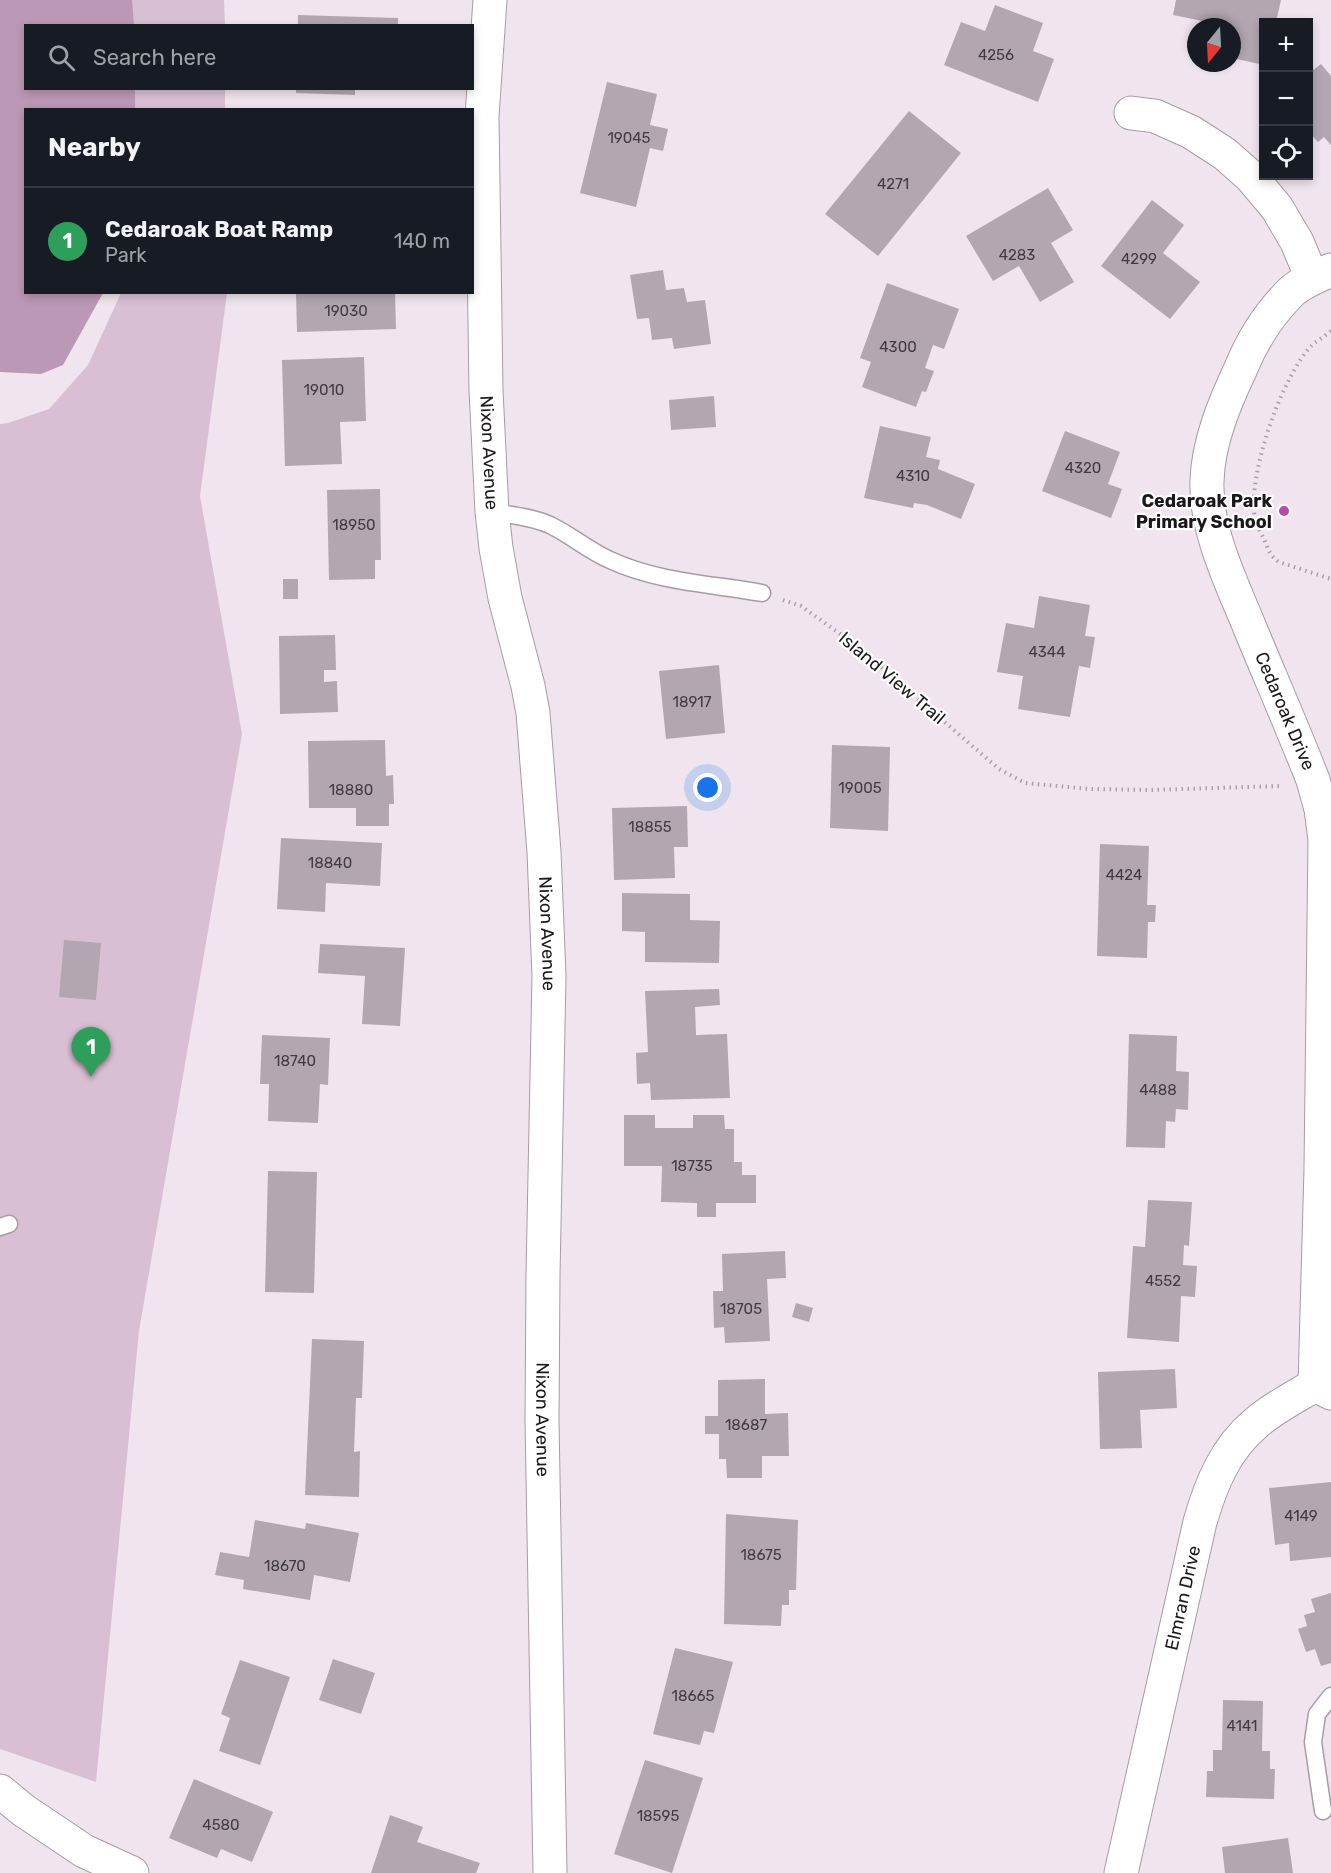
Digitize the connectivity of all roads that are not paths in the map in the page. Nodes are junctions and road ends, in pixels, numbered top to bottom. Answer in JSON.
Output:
{"nodes":[{"id":1,"x":490,"y":0,"type":"edge"},
{"id":2,"x":1131,"y":113,"type":"dead end"},
{"id":3,"x":1322,"y":274,"type":"edge"},
{"id":4,"x":492,"y":512,"type":"junction"},
{"id":5,"x":762,"y":593,"type":"road end"},
{"id":6,"x":1326,"y":1169,"type":"edge"},
{"id":7,"x":1323,"y":1389,"type":"edge"},
{"id":8,"x":1331,"y":1696,"type":"edge"},
{"id":9,"x":0,"y":1791,"type":"edge"},
{"id":10,"x":1323,"y":1811,"type":"dead end"},
{"id":11,"x":132,"y":1873,"type":"edge"},
{"id":12,"x":550,"y":1873,"type":"edge"},
{"id":13,"x":1121,"y":1873,"type":"edge"}],
"edges":[{"from":1,"to":4,"type":"street","name":"Nixon Avenue"},
{"from":2,"to":3,"type":"street"},
{"from":3,"to":6,"type":"street","name":"Cedaroak Drive"},
{"from":4,"to":5,"type":"lane"},
{"from":4,"to":12,"type":"street","name":"Nixon Avenue"},
{"from":6,"to":7,"type":"street","name":"Cedaroak Drive"},
{"from":7,"to":13,"type":"street","name":"Elmran Drive"},
{"from":8,"to":10,"type":"lane"},
{"from":9,"to":11,"type":"street"}]}
